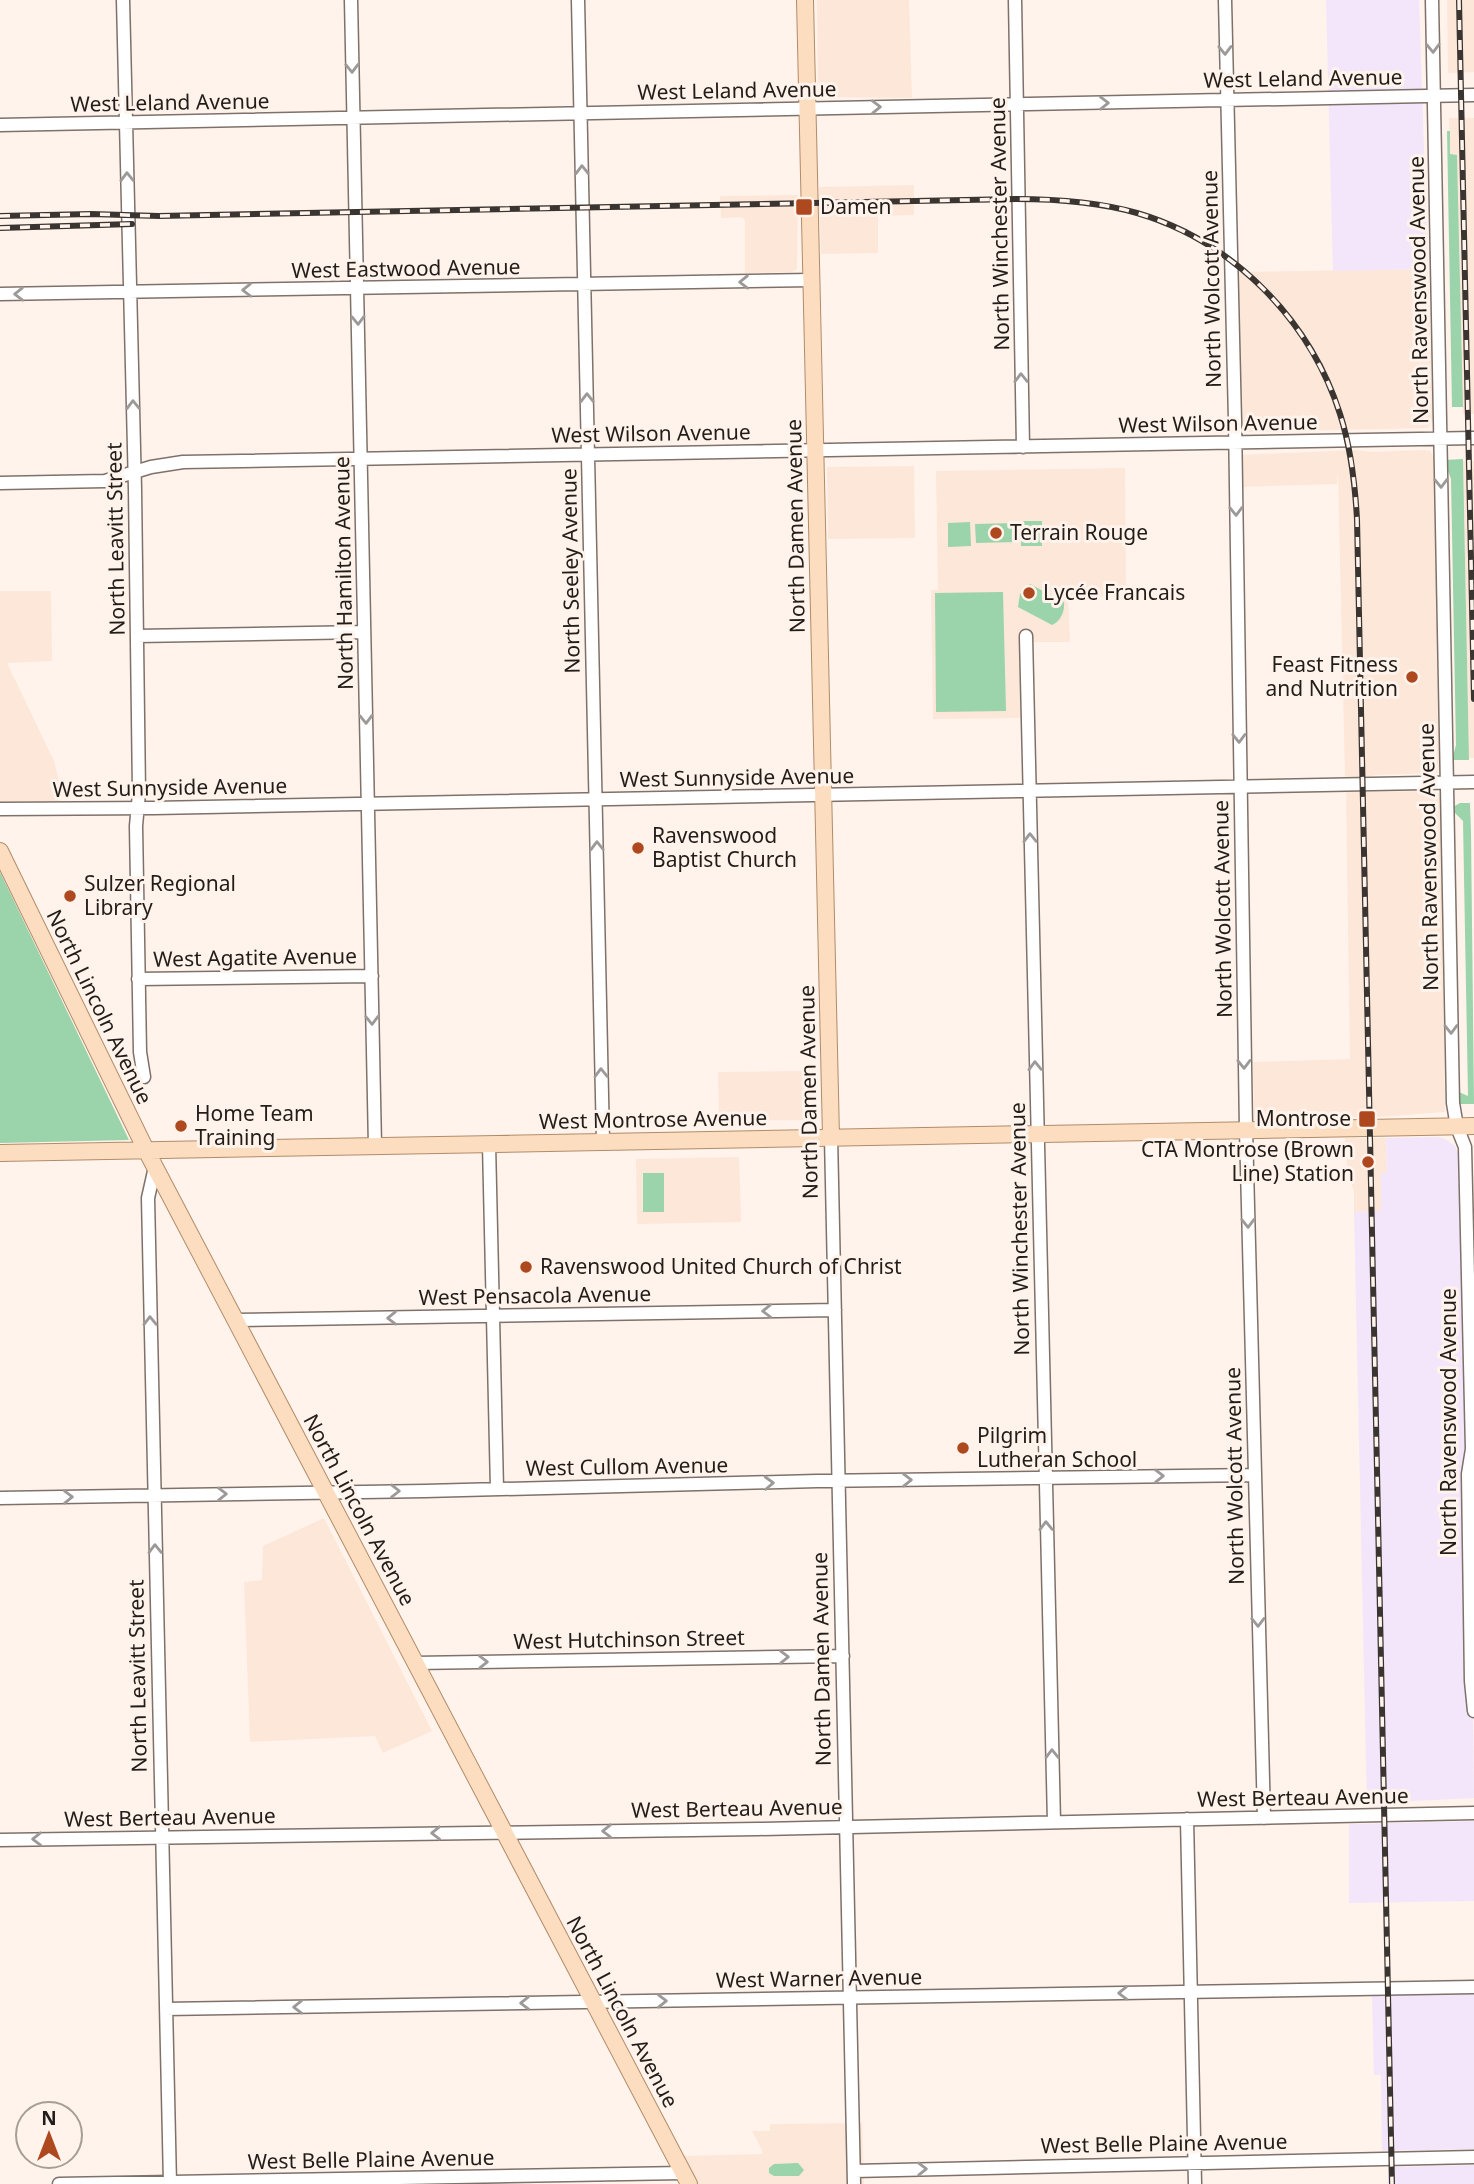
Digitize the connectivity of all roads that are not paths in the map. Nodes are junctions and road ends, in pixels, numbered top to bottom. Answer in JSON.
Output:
{"nodes":[{"id":1,"x":123,"y":0,"type":"edge"},
{"id":2,"x":351,"y":0,"type":"edge"},
{"id":3,"x":578,"y":0,"type":"edge"},
{"id":4,"x":805,"y":0,"type":"edge"},
{"id":5,"x":1015,"y":0,"type":"edge"},
{"id":6,"x":1225,"y":0,"type":"edge"},
{"id":7,"x":1432,"y":0,"type":"edge"},
{"id":8,"x":1474,"y":95,"type":"edge"},
{"id":9,"x":1434,"y":96,"type":"junction"},
{"id":10,"x":1226,"y":100,"type":"junction"},
{"id":11,"x":1017,"y":104,"type":"junction"},
{"id":12,"x":808,"y":108,"type":"junction"},
{"id":13,"x":581,"y":113,"type":"junction"},
{"id":14,"x":353,"y":118,"type":"junction"},
{"id":15,"x":126,"y":123,"type":"junction"},
{"id":16,"x":0,"y":125,"type":"edge"},
{"id":17,"x":812,"y":280,"type":"junction"},
{"id":18,"x":584,"y":285,"type":"junction"},
{"id":19,"x":357,"y":289,"type":"junction"},
{"id":20,"x":130,"y":292,"type":"junction"},
{"id":21,"x":0,"y":294,"type":"edge"},
{"id":22,"x":1441,"y":439,"type":"junction"},
{"id":23,"x":1474,"y":439,"type":"edge"},
{"id":24,"x":1235,"y":443,"type":"junction"},
{"id":25,"x":1023,"y":447,"type":"junction"},
{"id":26,"x":816,"y":450,"type":"junction"},
{"id":27,"x":588,"y":455,"type":"junction"},
{"id":28,"x":360,"y":459,"type":"junction"},
{"id":29,"x":134,"y":473,"type":"junction"},
{"id":30,"x":0,"y":483,"type":"edge"},
{"id":31,"x":364,"y":632,"type":"junction"},
{"id":32,"x":137,"y":636,"type":"junction"},
{"id":33,"x":1026,"y":636,"type":"dead end"},
{"id":34,"x":1474,"y":782,"type":"edge"},
{"id":35,"x":1447,"y":783,"type":"junction"},
{"id":36,"x":1240,"y":787,"type":"junction"},
{"id":37,"x":1029,"y":792,"type":"junction"},
{"id":38,"x":823,"y":795,"type":"junction"},
{"id":39,"x":596,"y":800,"type":"junction"},
{"id":40,"x":368,"y":804,"type":"junction"},
{"id":41,"x":137,"y":808,"type":"junction"},
{"id":42,"x":0,"y":809,"type":"edge"},
{"id":43,"x":0,"y":851,"type":"edge"},
{"id":44,"x":372,"y":975,"type":"junction"},
{"id":45,"x":138,"y":979,"type":"junction"},
{"id":46,"x":144,"y":1077,"type":"dead end"},
{"id":47,"x":1474,"y":1126,"type":"edge"},
{"id":48,"x":1457,"y":1127,"type":"junction"},
{"id":49,"x":1245,"y":1130,"type":"junction"},
{"id":50,"x":1037,"y":1134,"type":"junction"},
{"id":51,"x":831,"y":1137,"type":"junction"},
{"id":52,"x":603,"y":1142,"type":"junction"},
{"id":53,"x":489,"y":1144,"type":"junction"},
{"id":54,"x":375,"y":1146,"type":"junction"},
{"id":55,"x":146,"y":1150,"type":"junction"},
{"id":56,"x":0,"y":1153,"type":"edge"},
{"id":57,"x":155,"y":1167,"type":"junction"},
{"id":58,"x":835,"y":1310,"type":"junction"},
{"id":59,"x":493,"y":1316,"type":"junction"},
{"id":60,"x":235,"y":1320,"type":"junction"},
{"id":61,"x":1255,"y":1475,"type":"junction"},
{"id":62,"x":1045,"y":1478,"type":"junction"},
{"id":63,"x":839,"y":1481,"type":"junction"},
{"id":64,"x":497,"y":1489,"type":"junction"},
{"id":65,"x":326,"y":1492,"type":"junction"},
{"id":66,"x":153,"y":1495,"type":"junction"},
{"id":67,"x":0,"y":1498,"type":"edge"},
{"id":68,"x":843,"y":1656,"type":"junction"},
{"id":69,"x":415,"y":1663,"type":"junction"},
{"id":70,"x":1474,"y":1711,"type":"edge"},
{"id":71,"x":1474,"y":1813,"type":"edge"},
{"id":72,"x":1264,"y":1818,"type":"junction"},
{"id":73,"x":1187,"y":1819,"type":"junction"},
{"id":74,"x":1054,"y":1822,"type":"junction"},
{"id":75,"x":846,"y":1826,"type":"junction"},
{"id":76,"x":504,"y":1832,"type":"junction"},
{"id":77,"x":162,"y":1837,"type":"junction"},
{"id":78,"x":0,"y":1840,"type":"edge"},
{"id":79,"x":1474,"y":1987,"type":"edge"},
{"id":80,"x":1191,"y":1992,"type":"junction"},
{"id":81,"x":850,"y":1997,"type":"junction"},
{"id":82,"x":594,"y":2002,"type":"junction"},
{"id":83,"x":166,"y":2009,"type":"junction"},
{"id":84,"x":1474,"y":2157,"type":"edge"},
{"id":85,"x":1195,"y":2162,"type":"junction"},
{"id":86,"x":854,"y":2177,"type":"edge"},
{"id":87,"x":686,"y":2179,"type":"edge"},
{"id":88,"x":512,"y":2180,"type":"edge"},
{"id":89,"x":170,"y":2183,"type":"edge"},
{"id":90,"x":59,"y":2184,"type":"edge"},
{"id":91,"x":1195,"y":2184,"type":"edge"}],
"edges":[{"from":1,"to":15,"type":"street","name":"North Leavitt Street"},
{"from":2,"to":14,"type":"street","name":"North Hamilton Avenue","one_way":true},
{"from":3,"to":13,"type":"street","name":"North Seeley Avenue"},
{"from":4,"to":12,"type":"main road","name":"North Damen Avenue"},
{"from":5,"to":11,"type":"street","name":"North Winchester Avenue"},
{"from":6,"to":10,"type":"street","name":"North Wolcott Avenue","one_way":true},
{"from":7,"to":9,"type":"street","name":"North Ravenswood Avenue","one_way":true},
{"from":8,"to":9,"type":"street","name":"West Leland Avenue"},
{"from":9,"to":10,"type":"street","name":"West Leland Avenue"},
{"from":9,"to":22,"type":"street","name":"North Ravenswood Avenue"},
{"from":11,"to":10,"type":"street","name":"West Leland Avenue","one_way":true},
{"from":10,"to":24,"type":"street","name":"North Wolcott Avenue"},
{"from":12,"to":11,"type":"street","name":"West Leland Avenue","one_way":true},
{"from":25,"to":11,"type":"street","name":"North Winchester Avenue","one_way":true},
{"from":12,"to":13,"type":"street","name":"West Leland Avenue"},
{"from":12,"to":17,"type":"main road","name":"North Damen Avenue"},
{"from":13,"to":14,"type":"street","name":"West Leland Avenue"},
{"from":18,"to":13,"type":"street","name":"North Seeley Avenue","one_way":true},
{"from":14,"to":15,"type":"street","name":"West Leland Avenue"},
{"from":14,"to":19,"type":"street","name":"North Hamilton Avenue"},
{"from":15,"to":16,"type":"street","name":"West Leland Avenue"},
{"from":20,"to":15,"type":"street","name":"North Leavitt Street","one_way":true},
{"from":17,"to":18,"type":"street","name":"West Eastwood Avenue","one_way":true},
{"from":17,"to":26,"type":"main road","name":"North Damen Avenue"},
{"from":18,"to":19,"type":"street","name":"West Eastwood Avenue"},
{"from":27,"to":18,"type":"street","name":"North Seeley Avenue","one_way":true},
{"from":19,"to":20,"type":"street","name":"West Eastwood Avenue","one_way":true},
{"from":19,"to":28,"type":"street","name":"North Hamilton Avenue","one_way":true},
{"from":20,"to":21,"type":"street","name":"West Eastwood Avenue","one_way":true},
{"from":29,"to":20,"type":"street","name":"North Leavitt Street","one_way":true},
{"from":22,"to":23,"type":"street","name":"West Wilson Avenue"},
{"from":22,"to":24,"type":"street","name":"West Wilson Avenue"},
{"from":22,"to":35,"type":"street","name":"North Ravenswood Avenue","one_way":true},
{"from":24,"to":25,"type":"street","name":"West Wilson Avenue"},
{"from":24,"to":36,"type":"street","name":"North Wolcott Avenue","one_way":true},
{"from":25,"to":26,"type":"street","name":"West Wilson Avenue"},
{"from":26,"to":27,"type":"street","name":"West Wilson Avenue"},
{"from":26,"to":38,"type":"main road","name":"North Damen Avenue"},
{"from":27,"to":28,"type":"street","name":"West Wilson Avenue"},
{"from":27,"to":39,"type":"street","name":"North Seeley Avenue"},
{"from":28,"to":29,"type":"street","name":"West Wilson Avenue"},
{"from":28,"to":31,"type":"street","name":"North Hamilton Avenue"},
{"from":29,"to":30,"type":"street","name":"West Wilson Avenue"},
{"from":29,"to":32,"type":"street","name":"North Leavitt Street"},
{"from":31,"to":32,"type":"street"},
{"from":31,"to":40,"type":"street","name":"North Hamilton Avenue","one_way":true},
{"from":32,"to":41,"type":"street","name":"North Leavitt Street"},
{"from":33,"to":37,"type":"street","name":"North Winchester Avenue"},
{"from":34,"to":35,"type":"street","name":"West Sunnyside Avenue"},
{"from":35,"to":36,"type":"street","name":"West Sunnyside Avenue"},
{"from":35,"to":48,"type":"street","name":"North Ravenswood Avenue","one_way":true},
{"from":36,"to":37,"type":"street","name":"West Sunnyside Avenue"},
{"from":36,"to":49,"type":"street","name":"North Wolcott Avenue","one_way":true},
{"from":37,"to":38,"type":"street","name":"West Sunnyside Avenue"},
{"from":50,"to":37,"type":"street","name":"North Winchester Avenue","one_way":true},
{"from":38,"to":39,"type":"street","name":"West Sunnyside Avenue"},
{"from":38,"to":51,"type":"main road","name":"North Damen Avenue"},
{"from":39,"to":40,"type":"street","name":"West Sunnyside Avenue"},
{"from":52,"to":39,"type":"street","name":"North Seeley Avenue","one_way":true},
{"from":40,"to":41,"type":"street","name":"West Sunnyside Avenue"},
{"from":40,"to":44,"type":"street","name":"North Hamilton Avenue"},
{"from":41,"to":42,"type":"street","name":"West Sunnyside Avenue"},
{"from":41,"to":45,"type":"street","name":"North Leavitt Street"},
{"from":43,"to":55,"type":"main road","name":"North Lincoln Avenue"},
{"from":44,"to":45,"type":"street","name":"West Agatite Avenue"},
{"from":44,"to":54,"type":"street","name":"North Hamilton Avenue","one_way":true},
{"from":45,"to":46,"type":"street","name":"North Leavitt Street"},
{"from":47,"to":48,"type":"main road","name":"West Montrose Avenue"},
{"from":48,"to":49,"type":"main road","name":"West Montrose Avenue"},
{"from":48,"to":70,"type":"street","name":"North Ravenswood Avenue"},
{"from":49,"to":50,"type":"main road","name":"West Montrose Avenue"},
{"from":49,"to":61,"type":"street","name":"North Wolcott Avenue","one_way":true},
{"from":50,"to":51,"type":"main road","name":"West Montrose Avenue"},
{"from":50,"to":62,"type":"street","name":"North Winchester Avenue"},
{"from":51,"to":52,"type":"main road","name":"West Montrose Avenue"},
{"from":51,"to":58,"type":"street","name":"North Damen Avenue"},
{"from":52,"to":53,"type":"main road","name":"West Montrose Avenue"},
{"from":53,"to":54,"type":"main road","name":"West Montrose Avenue"},
{"from":53,"to":59,"type":"street"},
{"from":54,"to":55,"type":"main road","name":"West Montrose Avenue"},
{"from":55,"to":56,"type":"main road","name":"West Montrose Avenue"},
{"from":55,"to":57,"type":"main road","name":"North Lincoln Avenue"},
{"from":57,"to":60,"type":"main road","name":"North Lincoln Avenue"},
{"from":66,"to":57,"type":"street","name":"North Leavitt Street","one_way":true},
{"from":58,"to":59,"type":"street","name":"West Pensacola Avenue","one_way":true},
{"from":58,"to":63,"type":"street","name":"North Damen Avenue"},
{"from":59,"to":60,"type":"street","name":"West Pensacola Avenue","one_way":true},
{"from":59,"to":64,"type":"street"},
{"from":60,"to":65,"type":"main road","name":"North Lincoln Avenue"},
{"from":62,"to":61,"type":"street","name":"West Cullom Avenue","one_way":true},
{"from":61,"to":72,"type":"street","name":"North Wolcott Avenue","one_way":true},
{"from":63,"to":62,"type":"street","name":"West Cullom Avenue","one_way":true},
{"from":74,"to":62,"type":"street","name":"North Winchester Avenue","one_way":true},
{"from":64,"to":63,"type":"street","name":"West Cullom Avenue","one_way":true},
{"from":63,"to":68,"type":"street","name":"North Damen Avenue"},
{"from":65,"to":64,"type":"street","name":"West Cullom Avenue","one_way":true},
{"from":66,"to":65,"type":"street","name":"West Cullom Avenue","one_way":true},
{"from":65,"to":69,"type":"main road","name":"North Lincoln Avenue"},
{"from":67,"to":66,"type":"street","name":"West Cullom Avenue","one_way":true},
{"from":77,"to":66,"type":"street","name":"North Leavitt Street","one_way":true},
{"from":69,"to":68,"type":"street","name":"West Hutchinson Street","one_way":true},
{"from":68,"to":75,"type":"street","name":"North Damen Avenue"},
{"from":69,"to":76,"type":"main road","name":"North Lincoln Avenue"},
{"from":71,"to":72,"type":"street","name":"West Berteau Avenue"},
{"from":72,"to":73,"type":"street","name":"West Berteau Avenue"},
{"from":73,"to":74,"type":"street","name":"West Berteau Avenue"},
{"from":73,"to":80,"type":"street"},
{"from":74,"to":75,"type":"street","name":"West Berteau Avenue"},
{"from":75,"to":76,"type":"street","name":"West Berteau Avenue","one_way":true},
{"from":75,"to":81,"type":"street","name":"North Damen Avenue"},
{"from":76,"to":77,"type":"street","name":"West Berteau Avenue","one_way":true},
{"from":76,"to":82,"type":"main road","name":"North Lincoln Avenue"},
{"from":77,"to":78,"type":"street","name":"West Berteau Avenue","one_way":true},
{"from":77,"to":83,"type":"street","name":"North Leavitt Street"},
{"from":79,"to":80,"type":"street","name":"West Warner Avenue"},
{"from":80,"to":81,"type":"street","name":"West Warner Avenue","one_way":true},
{"from":80,"to":85,"type":"street"},
{"from":82,"to":81,"type":"street","name":"West Warner Avenue","one_way":true},
{"from":81,"to":86,"type":"street","name":"North Damen Avenue"},
{"from":82,"to":83,"type":"street","name":"West Warner Avenue","one_way":true},
{"from":82,"to":87,"type":"main road","name":"North Lincoln Avenue"},
{"from":83,"to":89,"type":"street","name":"North Leavitt Street"},
{"from":84,"to":85,"type":"street","name":"West Belle Plaine Avenue"},
{"from":86,"to":85,"type":"street","name":"West Belle Plaine Avenue","one_way":true},
{"from":85,"to":91,"type":"street"},
{"from":87,"to":88,"type":"street","name":"West Belle Plaine Avenue"},
{"from":88,"to":89,"type":"street","name":"West Belle Plaine Avenue"},
{"from":89,"to":90,"type":"street","name":"West Belle Plaine Avenue"}]}
